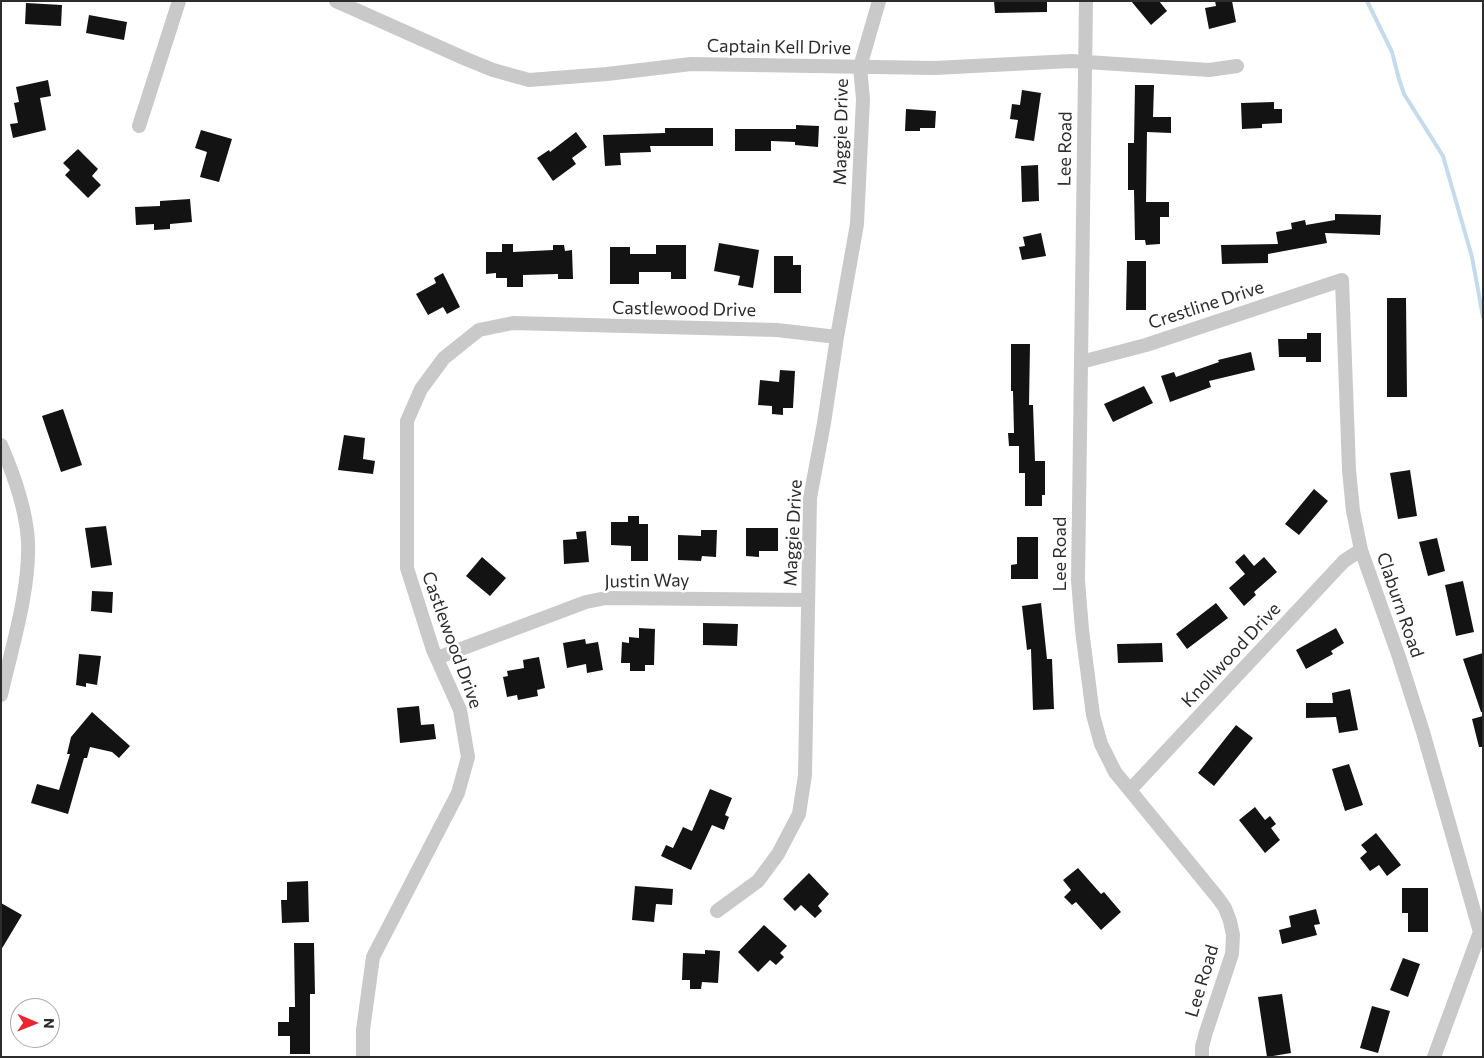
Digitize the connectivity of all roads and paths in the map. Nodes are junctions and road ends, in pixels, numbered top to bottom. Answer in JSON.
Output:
{"nodes":[{"id":1,"x":179,"y":1,"type":"edge"},
{"id":2,"x":336,"y":1,"type":"edge"},
{"id":3,"x":879,"y":1,"type":"edge"},
{"id":4,"x":1086,"y":1,"type":"edge"},
{"id":5,"x":1085,"y":61,"type":"junction"},
{"id":6,"x":1238,"y":66,"type":"dead end"},
{"id":7,"x":860,"y":67,"type":"junction"},
{"id":8,"x":139,"y":126,"type":"dead end"},
{"id":9,"x":1342,"y":280,"type":"joint"},
{"id":10,"x":837,"y":337,"type":"junction"},
{"id":11,"x":1081,"y":362,"type":"junction"},
{"id":12,"x":1,"y":445,"type":"edge"},
{"id":13,"x":1362,"y":550,"type":"junction"},
{"id":14,"x":808,"y":600,"type":"junction"},
{"id":15,"x":437,"y":658,"type":"junction"},
{"id":16,"x":1,"y":695,"type":"edge"},
{"id":17,"x":1130,"y":790,"type":"junction"},
{"id":18,"x":717,"y":911,"type":"dead end"},
{"id":19,"x":1481,"y":933,"type":"edge"},
{"id":20,"x":363,"y":1057,"type":"edge"},
{"id":21,"x":1202,"y":1057,"type":"edge"},
{"id":22,"x":1434,"y":1057,"type":"edge"}],
"edges":[{"from":1,"to":8,"type":"street"},
{"from":2,"to":7,"type":"street","name":"Captain Kell Drive"},
{"from":3,"to":7,"type":"street"},
{"from":4,"to":5,"type":"street","name":"Lee Road"},
{"from":5,"to":6,"type":"street","name":"Captain Kell Drive"},
{"from":5,"to":7,"type":"street","name":"Captain Kell Drive"},
{"from":5,"to":11,"type":"street","name":"Lee Road"},
{"from":7,"to":10,"type":"street","name":"Maggie Drive"},
{"from":9,"to":11,"type":"street","name":"Crestline Drive"},
{"from":9,"to":13,"type":"street","name":"Claburn Road"},
{"from":10,"to":14,"type":"street","name":"Maggie Drive"},
{"from":10,"to":15,"type":"street","name":"Castlewood Drive"},
{"from":11,"to":17,"type":"street","name":"Lee Road"},
{"from":12,"to":16,"type":"street"},
{"from":13,"to":17,"type":"street","name":"Knollwood Drive"},
{"from":13,"to":19,"type":"street","name":"Claburn Road"},
{"from":14,"to":15,"type":"street","name":"Justin Way"},
{"from":14,"to":18,"type":"street","name":"Maggie Drive"},
{"from":15,"to":20,"type":"street","name":"Castlewood Drive"},
{"from":17,"to":21,"type":"street","name":"Lee Road"},
{"from":19,"to":22,"type":"street"}]}
